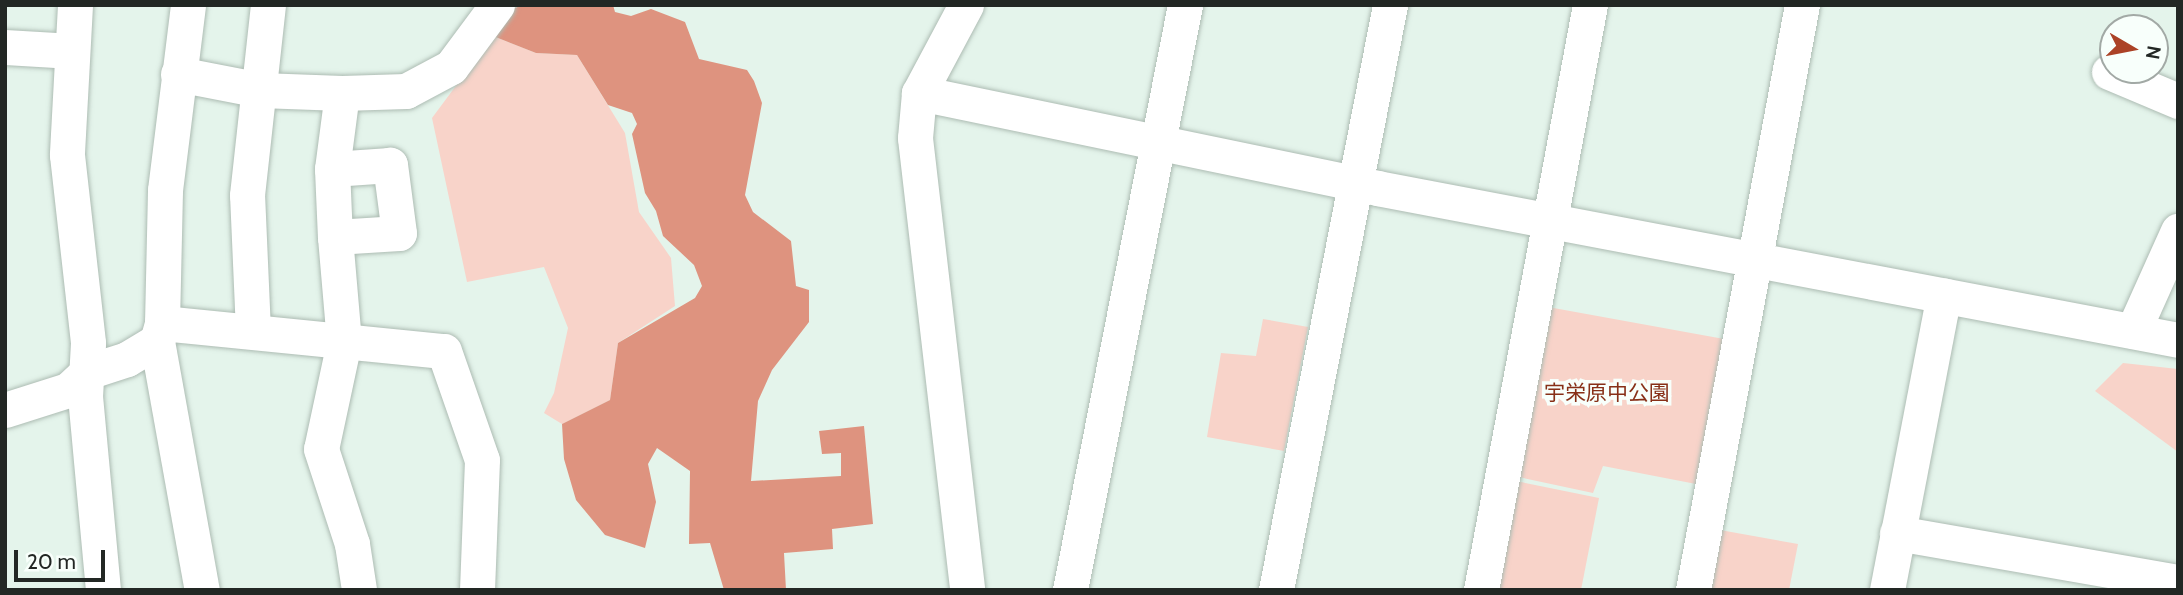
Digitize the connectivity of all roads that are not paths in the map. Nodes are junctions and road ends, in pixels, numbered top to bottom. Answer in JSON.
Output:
{"nodes":[{"id":1,"x":75,"y":5,"type":"edge"},
{"id":2,"x":188,"y":5,"type":"edge"},
{"id":3,"x":268,"y":5,"type":"edge"},
{"id":4,"x":497,"y":5,"type":"edge"},
{"id":5,"x":966,"y":5,"type":"edge"},
{"id":6,"x":1185,"y":5,"type":"edge"},
{"id":7,"x":1390,"y":5,"type":"edge"},
{"id":8,"x":1590,"y":5,"type":"edge"},
{"id":9,"x":1802,"y":5,"type":"edge"},
{"id":10,"x":5,"y":47,"type":"edge"},
{"id":11,"x":72,"y":51,"type":"junction"},
{"id":12,"x":178,"y":74,"type":"junction"},
{"id":13,"x":2139,"y":84,"type":"edge"},
{"id":14,"x":260,"y":90,"type":"junction"},
{"id":15,"x":342,"y":93,"type":"junction"},
{"id":16,"x":919,"y":93,"type":"junction"},
{"id":17,"x":2178,"y":100,"type":"edge"},
{"id":18,"x":1156,"y":139,"type":"junction"},
{"id":19,"x":332,"y":169,"type":"junction"},
{"id":20,"x":1357,"y":184,"type":"junction"},
{"id":21,"x":1550,"y":222,"type":"junction"},
{"id":22,"x":2178,"y":230,"type":"edge"},
{"id":23,"x":335,"y":237,"type":"junction"},
{"id":24,"x":1754,"y":258,"type":"junction"},
{"id":25,"x":1944,"y":295,"type":"junction"},
{"id":26,"x":253,"y":331,"type":"junction"},
{"id":27,"x":2133,"y":331,"type":"junction"},
{"id":28,"x":159,"y":332,"type":"junction"},
{"id":29,"x":2178,"y":340,"type":"edge"},
{"id":30,"x":344,"y":342,"type":"junction"},
{"id":31,"x":87,"y":372,"type":"junction"},
{"id":32,"x":5,"y":410,"type":"edge"},
{"id":33,"x":1897,"y":533,"type":"junction"},
{"id":34,"x":2178,"y":582,"type":"edge"},
{"id":35,"x":103,"y":590,"type":"edge"},
{"id":36,"x":202,"y":590,"type":"edge"},
{"id":37,"x":359,"y":590,"type":"edge"},
{"id":38,"x":477,"y":590,"type":"edge"},
{"id":39,"x":967,"y":590,"type":"edge"},
{"id":40,"x":1070,"y":590,"type":"edge"},
{"id":41,"x":1276,"y":590,"type":"edge"},
{"id":42,"x":1481,"y":590,"type":"edge"},
{"id":43,"x":1693,"y":590,"type":"edge"},
{"id":44,"x":1887,"y":590,"type":"edge"}],
"edges":[{"from":1,"to":11,"type":"street"},
{"from":2,"to":12,"type":"street"},
{"from":3,"to":14,"type":"street"},
{"from":4,"to":15,"type":"street"},
{"from":5,"to":16,"type":"street"},
{"from":6,"to":18,"type":"street"},
{"from":7,"to":20,"type":"street"},
{"from":8,"to":21,"type":"street"},
{"from":9,"to":24,"type":"street"},
{"from":10,"to":11,"type":"street"},
{"from":11,"to":31,"type":"street"},
{"from":12,"to":14,"type":"street"},
{"from":12,"to":28,"type":"street"},
{"from":13,"to":17,"type":"street"},
{"from":14,"to":15,"type":"street"},
{"from":14,"to":26,"type":"street"},
{"from":15,"to":19,"type":"street"},
{"from":16,"to":18,"type":"street"},
{"from":16,"to":39,"type":"street"},
{"from":18,"to":20,"type":"street"},
{"from":18,"to":40,"type":"street"},
{"from":19,"to":23,"type":"street"},
{"from":19,"to":23,"type":"street"},
{"from":20,"to":21,"type":"street"},
{"from":20,"to":41,"type":"street"},
{"from":21,"to":24,"type":"street"},
{"from":21,"to":42,"type":"street"},
{"from":22,"to":27,"type":"street"},
{"from":23,"to":30,"type":"street"},
{"from":24,"to":25,"type":"street"},
{"from":24,"to":43,"type":"street"},
{"from":25,"to":27,"type":"street"},
{"from":25,"to":33,"type":"street"},
{"from":26,"to":28,"type":"street"},
{"from":26,"to":30,"type":"street"},
{"from":27,"to":29,"type":"street"},
{"from":28,"to":31,"type":"street"},
{"from":28,"to":36,"type":"street"},
{"from":30,"to":37,"type":"street"},
{"from":30,"to":38,"type":"street"},
{"from":31,"to":32,"type":"street"},
{"from":31,"to":35,"type":"street"},
{"from":33,"to":34,"type":"street"},
{"from":33,"to":44,"type":"street"}]}
